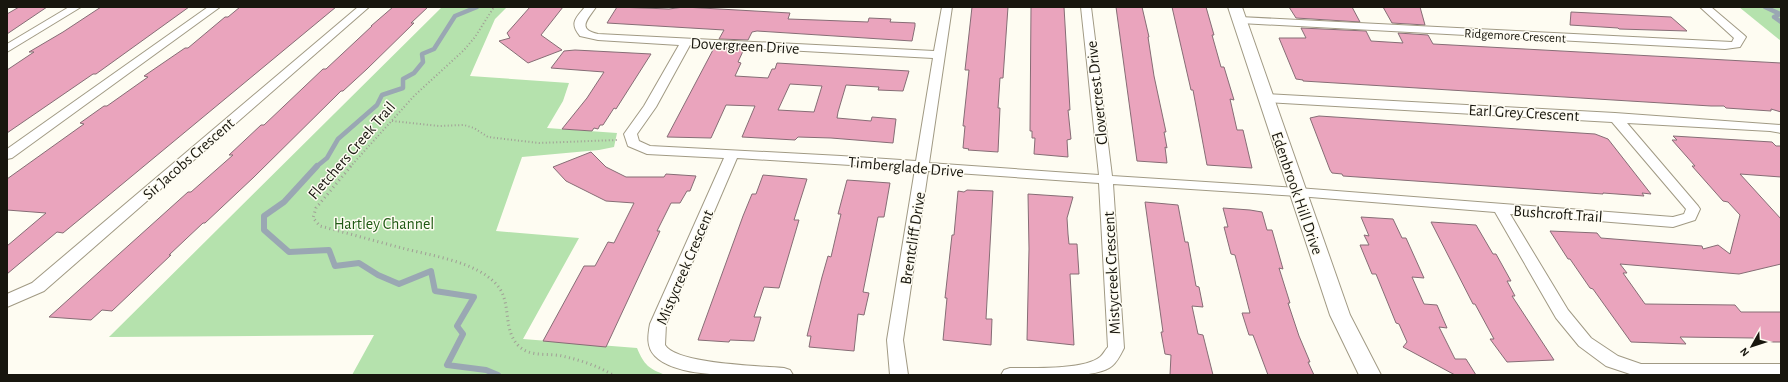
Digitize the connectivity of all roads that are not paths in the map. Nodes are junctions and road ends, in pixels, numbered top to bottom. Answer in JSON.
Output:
{"nodes":[{"id":1,"x":76,"y":7,"type":"edge"},
{"id":2,"x":215,"y":7,"type":"edge"},
{"id":3,"x":364,"y":7,"type":"edge"},
{"id":4,"x":591,"y":7,"type":"edge"},
{"id":5,"x":947,"y":7,"type":"edge"},
{"id":6,"x":1086,"y":7,"type":"edge"},
{"id":7,"x":1705,"y":7,"type":"edge"},
{"id":8,"x":1237,"y":14,"type":"edge"},
{"id":9,"x":686,"y":42,"type":"junction"},
{"id":10,"x":7,"y":49,"type":"edge"},
{"id":11,"x":939,"y":55,"type":"junction"},
{"id":12,"x":1266,"y":98,"type":"junction"},
{"id":13,"x":1615,"y":117,"type":"junction"},
{"id":14,"x":1781,"y":129,"type":"edge"},
{"id":15,"x":7,"y":155,"type":"edge"},
{"id":16,"x":732,"y":155,"type":"junction"},
{"id":17,"x":923,"y":166,"type":"junction"},
{"id":18,"x":1106,"y":180,"type":"junction"},
{"id":19,"x":1298,"y":192,"type":"junction"},
{"id":20,"x":1500,"y":208,"type":"junction"},
{"id":21,"x":7,"y":301,"type":"edge"},
{"id":22,"x":1781,"y":372,"type":"edge"},
{"id":23,"x":784,"y":375,"type":"edge"},
{"id":24,"x":899,"y":375,"type":"edge"},
{"id":25,"x":1010,"y":375,"type":"edge"},
{"id":26,"x":1370,"y":375,"type":"edge"}],
"edges":[{"from":1,"to":10,"type":"street"},
{"from":2,"to":15,"type":"street"},
{"from":3,"to":21,"type":"street","name":"Sir Jacobs Crescent"},
{"from":4,"to":9,"type":"street","name":"Dovergreen Drive"},
{"from":5,"to":11,"type":"street","name":"Brentcliff Drive"},
{"from":6,"to":18,"type":"street","name":"Clovercrest Drive"},
{"from":7,"to":8,"type":"street","name":"Ridgemore Crescent"},
{"from":8,"to":12,"type":"street","name":"Edenbrook Hill Drive"},
{"from":9,"to":11,"type":"street","name":"Dovergreen Drive"},
{"from":9,"to":16,"type":"street","name":"Timberglade Drive"},
{"from":11,"to":17,"type":"street","name":"Brentcliff Drive"},
{"from":12,"to":13,"type":"street","name":"Earl Grey Crescent"},
{"from":12,"to":19,"type":"street","name":"Edenbrook Hill Drive"},
{"from":13,"to":14,"type":"street","name":"Earl Grey Crescent"},
{"from":13,"to":20,"type":"street","name":"Bushcroft Trail"},
{"from":16,"to":17,"type":"street","name":"Timberglade Drive"},
{"from":16,"to":23,"type":"street","name":"Mistycreek Crescent"},
{"from":17,"to":18,"type":"street","name":"Timberglade Drive"},
{"from":17,"to":24,"type":"street","name":"Brentcliff Drive"},
{"from":18,"to":19,"type":"street","name":"Timberglade Drive"},
{"from":18,"to":25,"type":"street","name":"Mistycreek Crescent"},
{"from":19,"to":20,"type":"street","name":"Bushcroft Trail"},
{"from":19,"to":26,"type":"street","name":"Edenbrook Hill Drive"},
{"from":20,"to":22,"type":"street"}]}
